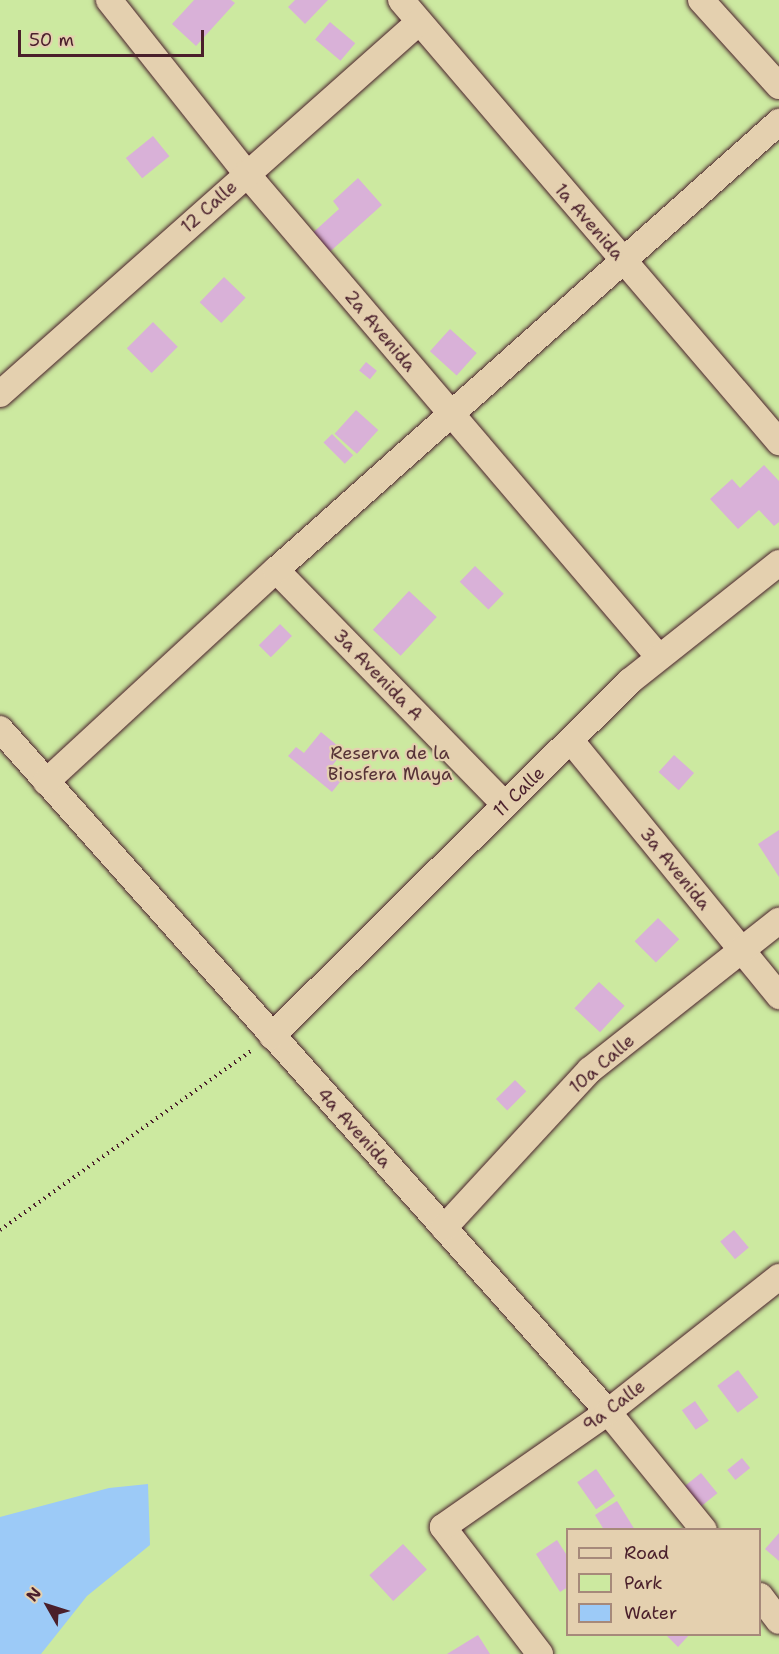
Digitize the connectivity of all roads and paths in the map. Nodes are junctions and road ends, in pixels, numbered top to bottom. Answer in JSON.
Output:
{"nodes":[{"id":1,"x":109,"y":0,"type":"edge"},
{"id":2,"x":401,"y":0,"type":"edge"},
{"id":3,"x":700,"y":0,"type":"edge"},
{"id":4,"x":418,"y":22,"type":"junction"},
{"id":5,"x":779,"y":86,"type":"edge"},
{"id":6,"x":779,"y":122,"type":"edge"},
{"id":7,"x":246,"y":173,"type":"junction"},
{"id":8,"x":623,"y":261,"type":"junction"},
{"id":9,"x":0,"y":394,"type":"edge"},
{"id":10,"x":451,"y":415,"type":"junction"},
{"id":11,"x":779,"y":442,"type":"edge"},
{"id":12,"x":779,"y":563,"type":"edge"},
{"id":13,"x":276,"y":570,"type":"junction"},
{"id":14,"x":658,"y":656,"type":"junction"},
{"id":15,"x":0,"y":729,"type":"edge"},
{"id":16,"x":572,"y":742,"type":"junction"},
{"id":17,"x":46,"y":782,"type":"junction"},
{"id":18,"x":505,"y":805,"type":"junction"},
{"id":19,"x":779,"y":921,"type":"edge"},
{"id":20,"x":742,"y":953,"type":"junction"},
{"id":21,"x":779,"y":996,"type":"edge"},
{"id":22,"x":272,"y":1036,"type":"junction"},
{"id":23,"x":444,"y":1228,"type":"junction"},
{"id":24,"x":0,"y":1230,"type":"edge"},
{"id":25,"x":779,"y":1277,"type":"edge"},
{"id":26,"x":608,"y":1412,"type":"junction"},
{"id":27,"x":702,"y":1528,"type":"edge"},
{"id":28,"x":761,"y":1598,"type":"edge"},
{"id":29,"x":778,"y":1618,"type":"edge"},
{"id":30,"x":540,"y":1654,"type":"edge"}],
"edges":[{"from":1,"to":7,"type":"street","name":"2a Avenida"},
{"from":2,"to":4,"type":"street","name":"1a Avenida"},
{"from":3,"to":5,"type":"street"},
{"from":4,"to":7,"type":"street","name":"12 Calle"},
{"from":4,"to":8,"type":"street","name":"1a Avenida"},
{"from":6,"to":8,"type":"street"},
{"from":7,"to":9,"type":"street","name":"12 Calle"},
{"from":7,"to":10,"type":"street","name":"2a Avenida"},
{"from":8,"to":10,"type":"street"},
{"from":8,"to":11,"type":"street","name":"1a Avenida"},
{"from":10,"to":13,"type":"street"},
{"from":10,"to":14,"type":"street","name":"2a Avenida"},
{"from":12,"to":14,"type":"street","name":"11 Calle"},
{"from":13,"to":17,"type":"street"},
{"from":13,"to":18,"type":"street","name":"3a Avenida A"},
{"from":14,"to":16,"type":"street","name":"11 Calle"},
{"from":15,"to":17,"type":"street","name":"4a Avenida"},
{"from":16,"to":18,"type":"street","name":"11 Calle"},
{"from":16,"to":20,"type":"street","name":"3a Avenida"},
{"from":17,"to":22,"type":"street","name":"4a Avenida"},
{"from":18,"to":22,"type":"street","name":"11 Calle"},
{"from":19,"to":20,"type":"street","name":"10a Calle"},
{"from":20,"to":21,"type":"street","name":"3a Avenida"},
{"from":20,"to":23,"type":"street","name":"10a Calle"},
{"from":22,"to":23,"type":"street","name":"4a Avenida"},
{"from":22,"to":24,"type":"path"},
{"from":23,"to":26,"type":"street","name":"4a Avenida"},
{"from":25,"to":26,"type":"street","name":"9a Calle"},
{"from":26,"to":27,"type":"street","name":"4a Avenida"},
{"from":26,"to":30,"type":"street","name":"9a Calle"},
{"from":28,"to":29,"type":"street"}]}
